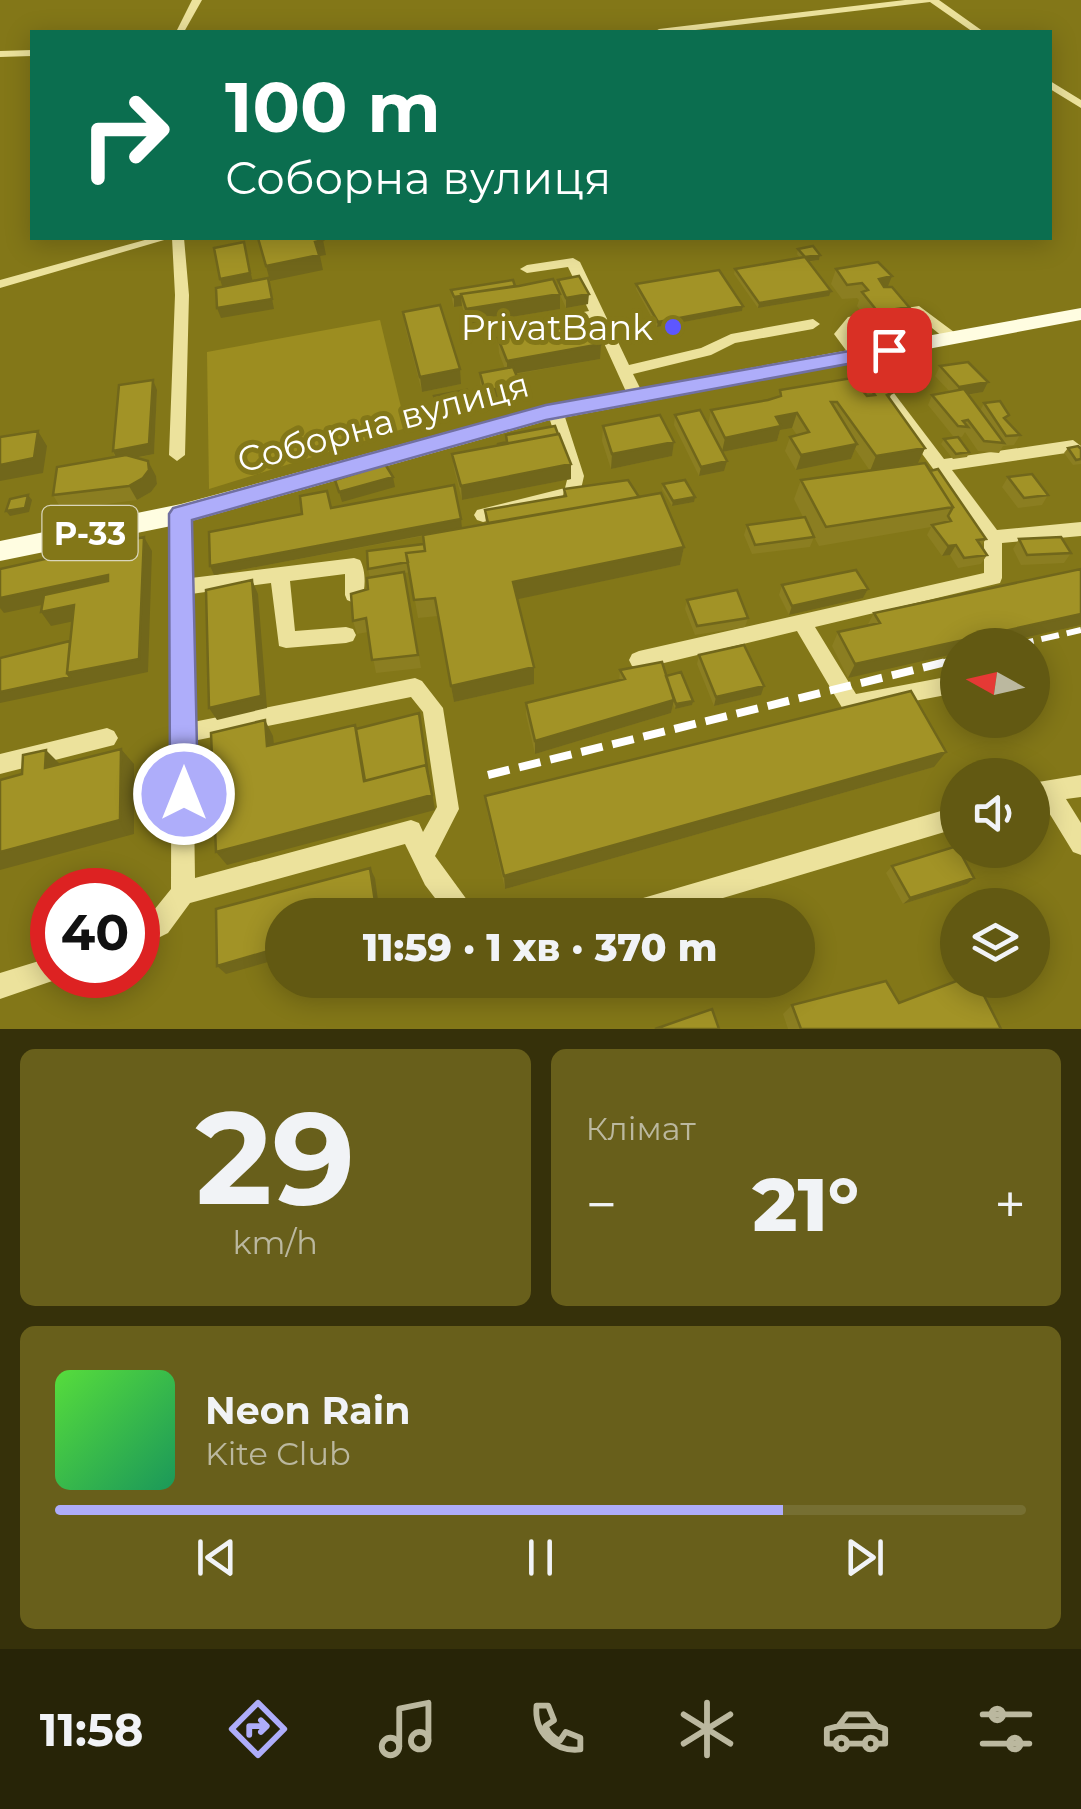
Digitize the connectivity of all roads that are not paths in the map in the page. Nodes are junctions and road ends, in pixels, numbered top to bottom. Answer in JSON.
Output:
{"nodes":[{"id":1,"x":196,"y":0,"type":"edge"},
{"id":2,"x":931,"y":0,"type":"edge"},
{"id":3,"x":181,"y":30,"type":"edge"},
{"id":4,"x":676,"y":30,"type":"edge"},
{"id":5,"x":976,"y":30,"type":"edge"},
{"id":6,"x":30,"y":53,"type":"edge"},
{"id":7,"x":0,"y":54,"type":"edge"},
{"id":8,"x":1081,"y":90,"type":"edge"},
{"id":9,"x":1056,"y":94,"type":"edge"},
{"id":10,"x":1081,"y":105,"type":"edge"},
{"id":11,"x":158,"y":240,"type":"edge"},
{"id":12,"x":178,"y":240,"type":"edge"},
{"id":13,"x":527,"y":269,"type":"dead end"},
{"id":14,"x":0,"y":284,"type":"edge"},
{"id":15,"x":598,"y":314,"type":"junction"},
{"id":16,"x":1081,"y":314,"type":"edge"},
{"id":17,"x":814,"y":324,"type":"dead end"},
{"id":18,"x":509,"y":331,"type":"dead end"},
{"id":19,"x":953,"y":338,"type":"junction"},
{"id":20,"x":858,"y":356,"type":"junction"},
{"id":21,"x":624,"y":371,"type":"junction"},
{"id":22,"x":636,"y":396,"type":"junction"},
{"id":23,"x":555,"y":411,"type":"junction"},
{"id":24,"x":1074,"y":446,"type":"edge"},
{"id":25,"x":176,"y":455,"type":"dead end"},
{"id":26,"x":940,"y":466,"type":"junction"},
{"id":27,"x":181,"y":514,"type":"junction"},
{"id":28,"x":482,"y":514,"type":"edge"},
{"id":29,"x":1081,"y":529,"type":"edge"},
{"id":30,"x":993,"y":537,"type":"junction"},
{"id":31,"x":0,"y":551,"type":"edge"},
{"id":32,"x":280,"y":575,"type":"junction"},
{"id":33,"x":182,"y":588,"type":"junction"},
{"id":34,"x":354,"y":595,"type":"edge"},
{"id":35,"x":802,"y":622,"type":"junction"},
{"id":36,"x":346,"y":635,"type":"dead end"},
{"id":37,"x":638,"y":660,"type":"dead end"},
{"id":38,"x":940,"y":687,"type":"edge"},
{"id":39,"x":184,"y":733,"type":"junction"},
{"id":40,"x":108,"y":738,"type":"dead end"},
{"id":41,"x":0,"y":764,"type":"edge"},
{"id":42,"x":1081,"y":786,"type":"edge"},
{"id":43,"x":1050,"y":791,"type":"edge"},
{"id":44,"x":1050,"y":805,"type":"edge"},
{"id":45,"x":940,"y":821,"type":"edge"},
{"id":46,"x":1081,"y":844,"type":"edge"},
{"id":47,"x":422,"y":856,"type":"junction"},
{"id":48,"x":184,"y":893,"type":"junction"},
{"id":49,"x":450,"y":898,"type":"edge"},
{"id":50,"x":683,"y":898,"type":"edge"},
{"id":51,"x":160,"y":918,"type":"edge"},
{"id":52,"x":30,"y":976,"type":"edge"},
{"id":53,"x":0,"y":986,"type":"edge"}],
"edges":[{"from":1,"to":3,"type":"street"},
{"from":2,"to":4,"type":"street"},
{"from":2,"to":5,"type":"street"},
{"from":6,"to":7,"type":"street"},
{"from":8,"to":9,"type":"street"},
{"from":9,"to":10,"type":"street"},
{"from":11,"to":14,"type":"street"},
{"from":12,"to":25,"type":"street"},
{"from":13,"to":15,"type":"street"},
{"from":15,"to":18,"type":"street"},
{"from":15,"to":21,"type":"street"},
{"from":16,"to":19,"type":"main road","name":"Соборна вулиця","number":"Р-33"},
{"from":17,"to":21,"type":"street"},
{"from":19,"to":20,"type":"main road","name":"Соборна вулиця","number":"Р-33"},
{"from":19,"to":20,"type":"street"},
{"from":20,"to":22,"type":"main road","name":"Соборна вулиця","number":"Р-33"},
{"from":20,"to":26,"type":"street"},
{"from":21,"to":22,"type":"street"},
{"from":22,"to":23,"type":"main road","name":"Соборна вулиця","number":"Р-33"},
{"from":23,"to":27,"type":"main road","name":"Соборна вулиця","number":"Р-33"},
{"from":23,"to":28,"type":"street"},
{"from":24,"to":26,"type":"street"},
{"from":26,"to":30,"type":"street"},
{"from":27,"to":31,"type":"main road","name":"Соборна вулиця","number":"Р-33"},
{"from":27,"to":33,"type":"street"},
{"from":29,"to":30,"type":"street"},
{"from":30,"to":35,"type":"street"},
{"from":32,"to":33,"type":"street"},
{"from":32,"to":34,"type":"street"},
{"from":32,"to":36,"type":"street"},
{"from":33,"to":39,"type":"street"},
{"from":35,"to":37,"type":"street"},
{"from":35,"to":38,"type":"street"},
{"from":39,"to":47,"type":"street"},
{"from":39,"to":48,"type":"street"},
{"from":40,"to":41,"type":"street"},
{"from":42,"to":43,"type":"street"},
{"from":44,"to":46,"type":"street"},
{"from":45,"to":50,"type":"street"},
{"from":47,"to":48,"type":"street"},
{"from":47,"to":49,"type":"street"},
{"from":48,"to":51,"type":"street"},
{"from":52,"to":53,"type":"street"}]}
